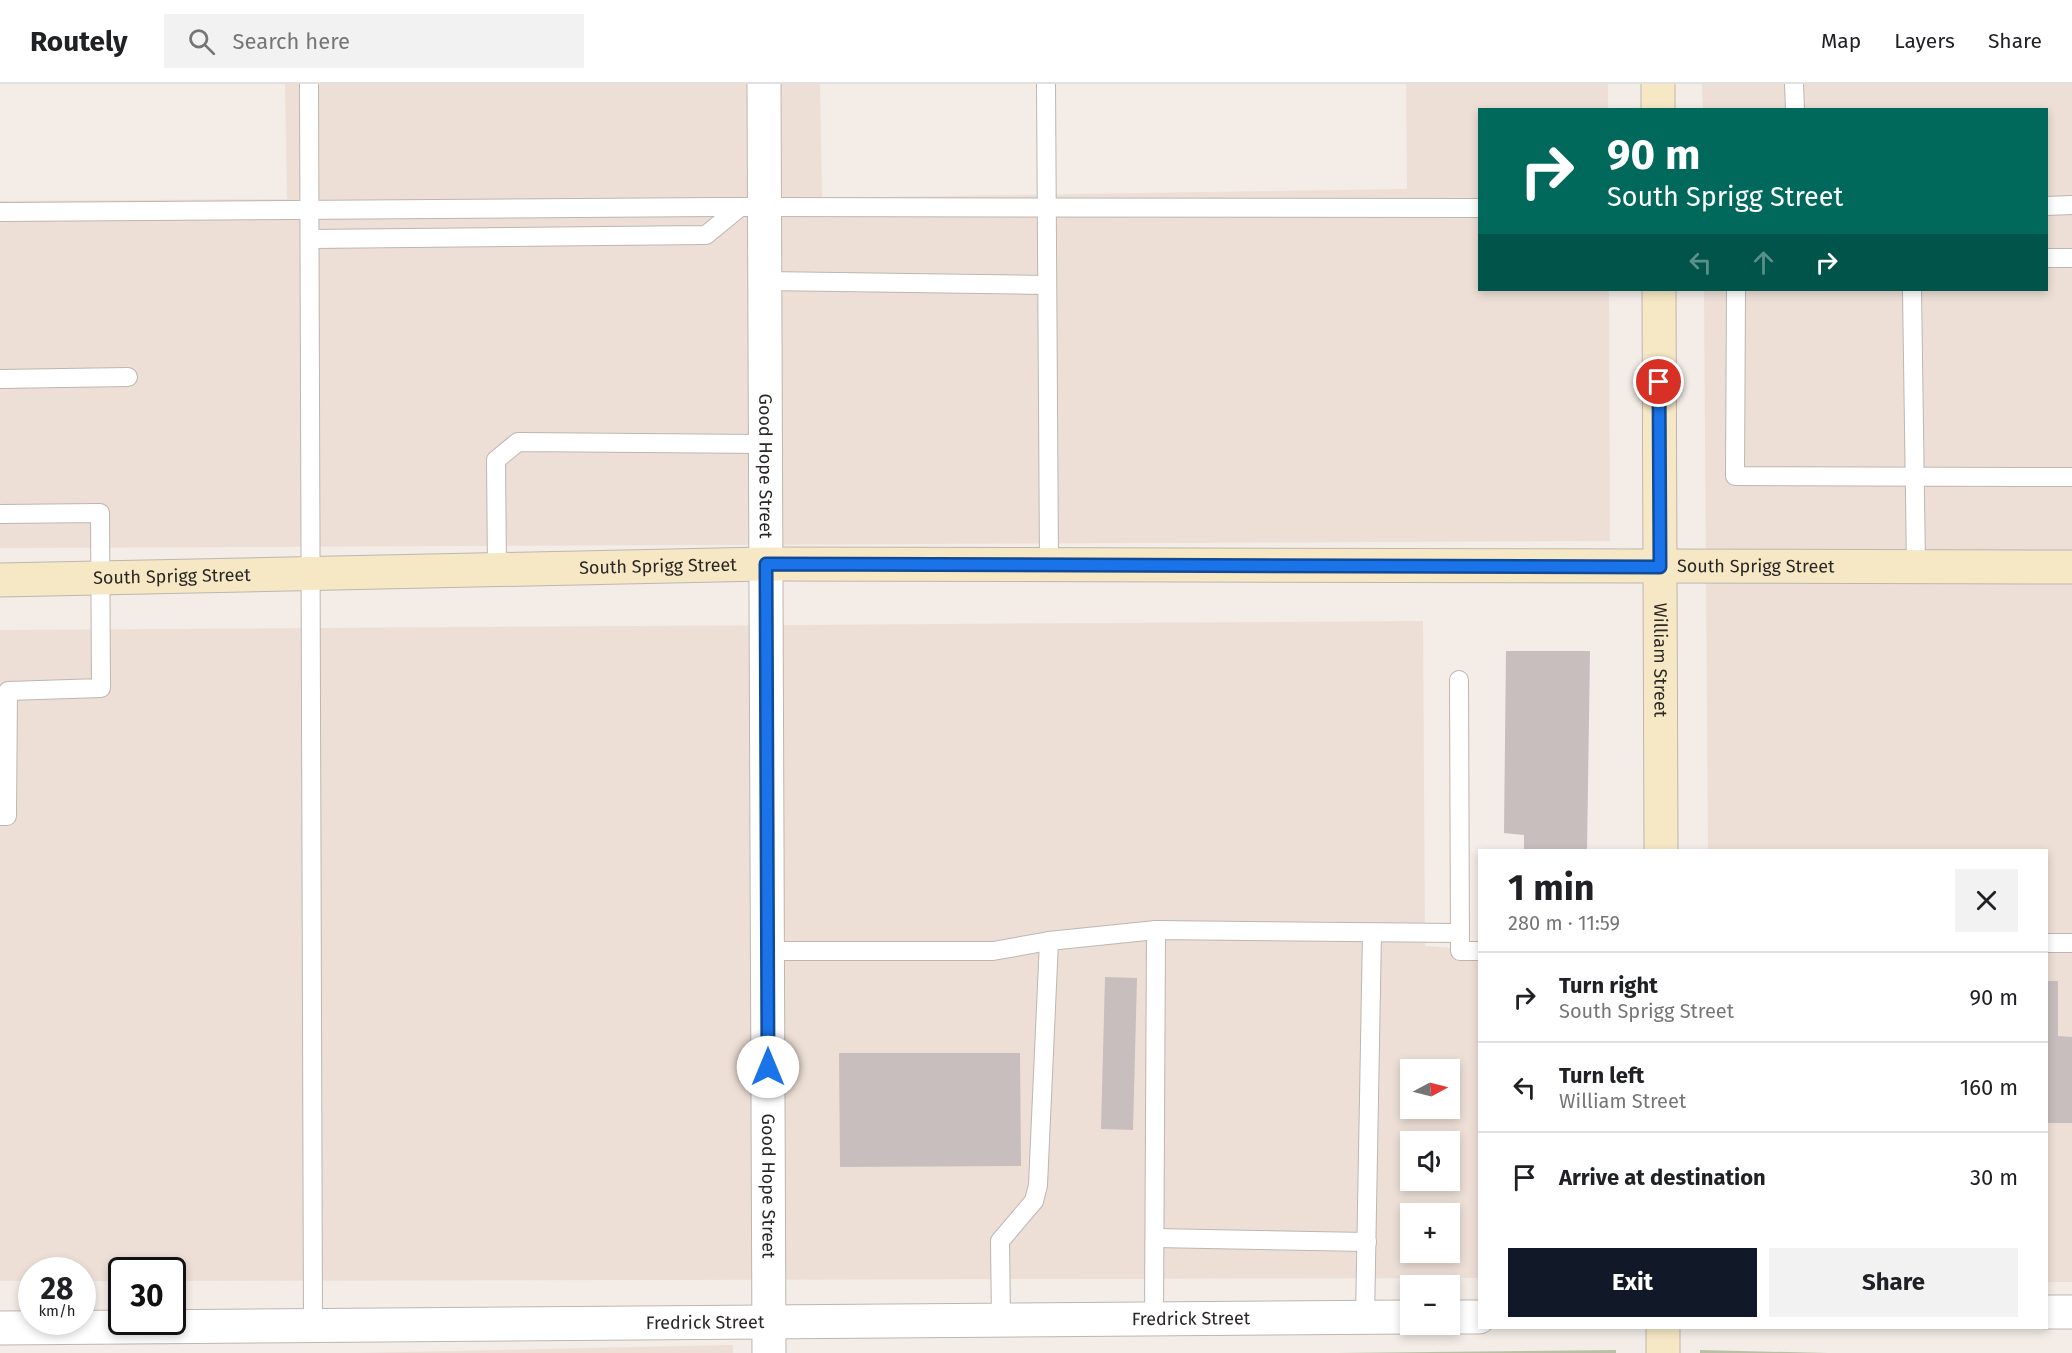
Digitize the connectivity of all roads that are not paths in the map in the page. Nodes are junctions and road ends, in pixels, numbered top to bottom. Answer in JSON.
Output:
{"nodes":[{"id":1,"x":309,"y":84,"type":"edge"},
{"id":2,"x":764,"y":84,"type":"edge"},
{"id":3,"x":1046,"y":84,"type":"edge"},
{"id":4,"x":1658,"y":84,"type":"edge"},
{"id":5,"x":1794,"y":84,"type":"edge"},
{"id":6,"x":1658,"y":108,"type":"edge"},
{"id":7,"x":1795,"y":108,"type":"edge"},
{"id":8,"x":2048,"y":206,"type":"edge"},
{"id":9,"x":2072,"y":206,"type":"edge"},
{"id":10,"x":752,"y":208,"type":"junction"},
{"id":11,"x":1046,"y":208,"type":"junction"},
{"id":12,"x":1478,"y":208,"type":"edge"},
{"id":13,"x":310,"y":209,"type":"junction"},
{"id":14,"x":0,"y":212,"type":"edge"},
{"id":15,"x":310,"y":239,"type":"junction"},
{"id":16,"x":2048,"y":258,"type":"edge"},
{"id":17,"x":2072,"y":258,"type":"edge"},
{"id":18,"x":765,"y":281,"type":"junction"},
{"id":19,"x":1046,"y":285,"type":"junction"},
{"id":20,"x":1659,"y":291,"type":"edge"},
{"id":21,"x":1736,"y":291,"type":"edge"},
{"id":22,"x":1912,"y":291,"type":"edge"},
{"id":23,"x":128,"y":376,"type":"dead end"},
{"id":24,"x":0,"y":379,"type":"edge"},
{"id":25,"x":766,"y":444,"type":"junction"},
{"id":26,"x":1915,"y":475,"type":"junction"},
{"id":27,"x":2072,"y":477,"type":"edge"},
{"id":28,"x":0,"y":514,"type":"edge"},
{"id":29,"x":766,"y":564,"type":"junction"},
{"id":30,"x":1049,"y":565,"type":"junction"},
{"id":31,"x":1660,"y":567,"type":"junction"},
{"id":32,"x":1916,"y":567,"type":"junction"},
{"id":33,"x":2072,"y":567,"type":"edge"},
{"id":34,"x":497,"y":569,"type":"junction"},
{"id":35,"x":312,"y":574,"type":"junction"},
{"id":36,"x":99,"y":578,"type":"junction"},
{"id":37,"x":0,"y":580,"type":"edge"},
{"id":38,"x":1459,"y":680,"type":"dead end"},
{"id":39,"x":4,"y":692,"type":"edge"},
{"id":40,"x":0,"y":816,"type":"edge"},
{"id":41,"x":1661,"y":849,"type":"edge"},
{"id":42,"x":1156,"y":930,"type":"junction"},
{"id":43,"x":1372,"y":933,"type":"junction"},
{"id":44,"x":1459,"y":933,"type":"junction"},
{"id":45,"x":1049,"y":941,"type":"junction"},
{"id":46,"x":2048,"y":943,"type":"edge"},
{"id":47,"x":2072,"y":943,"type":"edge"},
{"id":48,"x":768,"y":951,"type":"junction"},
{"id":49,"x":1478,"y":951,"type":"edge"},
{"id":50,"x":1155,"y":1238,"type":"junction"},
{"id":51,"x":1367,"y":1242,"type":"junction"},
{"id":52,"x":2048,"y":1312,"type":"edge"},
{"id":53,"x":2072,"y":1312,"type":"edge"},
{"id":54,"x":1400,"y":1317,"type":"edge"},
{"id":55,"x":1460,"y":1317,"type":"edge"},
{"id":56,"x":1478,"y":1317,"type":"edge"},
{"id":57,"x":1365,"y":1318,"type":"junction"},
{"id":58,"x":1154,"y":1319,"type":"junction"},
{"id":59,"x":1001,"y":1321,"type":"junction"},
{"id":60,"x":313,"y":1326,"type":"junction"},
{"id":61,"x":0,"y":1328,"type":"edge"},
{"id":62,"x":1663,"y":1329,"type":"edge"},
{"id":63,"x":769,"y":1338,"type":"edge"},
{"id":64,"x":1663,"y":1353,"type":"edge"}],
"edges":[{"from":1,"to":13,"type":"lane"},
{"from":2,"to":10,"type":"street","name":"Good Hope Street"},
{"from":3,"to":11,"type":"lane"},
{"from":4,"to":6,"type":"main road"},
{"from":5,"to":7,"type":"lane"},
{"from":8,"to":9,"type":"lane"},
{"from":10,"to":11,"type":"lane"},
{"from":10,"to":13,"type":"lane"},
{"from":10,"to":15,"type":"lane"},
{"from":10,"to":18,"type":"street","name":"Good Hope Street"},
{"from":11,"to":12,"type":"lane"},
{"from":11,"to":19,"type":"lane"},
{"from":13,"to":14,"type":"lane"},
{"from":13,"to":15,"type":"lane"},
{"from":15,"to":35,"type":"lane"},
{"from":16,"to":17,"type":"lane"},
{"from":18,"to":19,"type":"lane"},
{"from":18,"to":25,"type":"street","name":"Good Hope Street"},
{"from":19,"to":30,"type":"lane"},
{"from":20,"to":31,"type":"main road","name":"William Street"},
{"from":21,"to":26,"type":"lane"},
{"from":22,"to":26,"type":"lane"},
{"from":23,"to":24,"type":"lane"},
{"from":25,"to":29,"type":"street","name":"Good Hope Street"},
{"from":25,"to":34,"type":"lane"},
{"from":26,"to":27,"type":"lane"},
{"from":26,"to":32,"type":"lane"},
{"from":28,"to":36,"type":"lane"},
{"from":29,"to":30,"type":"main road","name":"South Sprigg Street"},
{"from":29,"to":34,"type":"main road","name":"South Sprigg Street"},
{"from":29,"to":48,"type":"street","name":"Good Hope Street"},
{"from":30,"to":31,"type":"main road","name":"South Sprigg Street"},
{"from":31,"to":32,"type":"main road","name":"South Sprigg Street"},
{"from":31,"to":41,"type":"main road","name":"William Street"},
{"from":32,"to":33,"type":"main road","name":"South Sprigg Street"},
{"from":34,"to":35,"type":"main road","name":"South Sprigg Street"},
{"from":35,"to":36,"type":"main road","name":"South Sprigg Street"},
{"from":35,"to":60,"type":"lane"},
{"from":36,"to":37,"type":"main road","name":"South Sprigg Street"},
{"from":36,"to":39,"type":"lane"},
{"from":38,"to":44,"type":"lane"},
{"from":39,"to":40,"type":"lane"},
{"from":42,"to":43,"type":"lane"},
{"from":42,"to":45,"type":"lane"},
{"from":42,"to":50,"type":"lane"},
{"from":43,"to":44,"type":"lane"},
{"from":43,"to":51,"type":"lane"},
{"from":44,"to":49,"type":"lane"},
{"from":45,"to":48,"type":"lane"},
{"from":45,"to":59,"type":"lane"},
{"from":46,"to":47,"type":"lane"},
{"from":48,"to":63,"type":"street","name":"Good Hope Street"},
{"from":50,"to":51,"type":"lane"},
{"from":50,"to":58,"type":"lane"},
{"from":51,"to":57,"type":"lane"},
{"from":52,"to":53,"type":"street"},
{"from":54,"to":57,"type":"street","name":"Fredrick Street"},
{"from":55,"to":56,"type":"street"},
{"from":57,"to":58,"type":"street","name":"Fredrick Street"},
{"from":58,"to":59,"type":"street","name":"Fredrick Street"},
{"from":59,"to":63,"type":"street","name":"Fredrick Street"},
{"from":60,"to":61,"type":"street","name":"Fredrick Street"},
{"from":60,"to":63,"type":"street","name":"Fredrick Street"},
{"from":62,"to":64,"type":"main road"}]}
